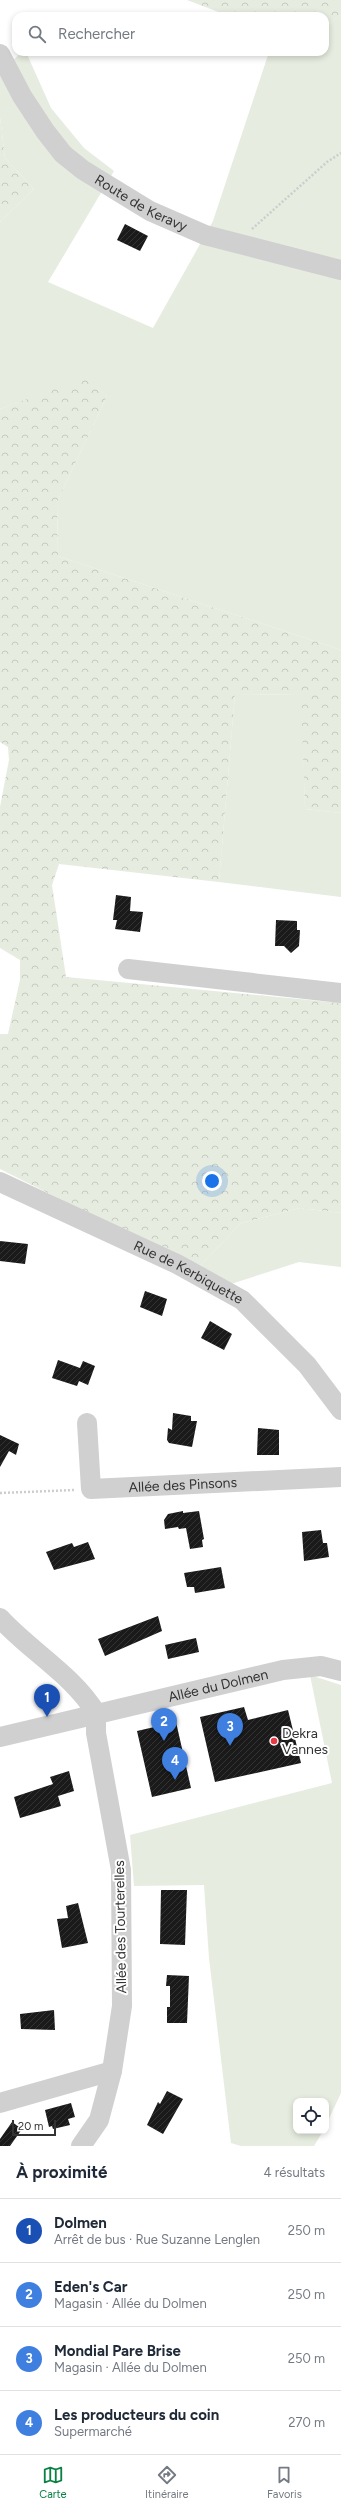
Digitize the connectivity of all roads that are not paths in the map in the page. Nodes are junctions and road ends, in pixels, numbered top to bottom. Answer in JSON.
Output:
{"nodes":[{"id":1,"x":0,"y":54,"type":"edge"},
{"id":2,"x":341,"y":270,"type":"edge"},
{"id":3,"x":128,"y":969,"type":"dead end"},
{"id":4,"x":341,"y":993,"type":"edge"},
{"id":5,"x":0,"y":1182,"type":"edge"},
{"id":6,"x":341,"y":1410,"type":"edge"},
{"id":7,"x":87,"y":1424,"type":"dead end"},
{"id":8,"x":341,"y":1477,"type":"edge"},
{"id":9,"x":0,"y":1618,"type":"edge"},
{"id":10,"x":341,"y":1671,"type":"edge"},
{"id":11,"x":96,"y":1713,"type":"junction"},
{"id":12,"x":0,"y":1737,"type":"edge"},
{"id":13,"x":112,"y":2071,"type":"junction"},
{"id":14,"x":0,"y":2103,"type":"edge"},
{"id":15,"x":81,"y":2146,"type":"edge"}],
"edges":[{"from":1,"to":2,"type":"street","name":"Route de Keravy"},
{"from":3,"to":4,"type":"street"},
{"from":5,"to":6,"type":"street","name":"Rue de Kerbiquette"},
{"from":7,"to":8,"type":"street","name":"Allée des Pinsons"},
{"from":9,"to":11,"type":"street"},
{"from":10,"to":11,"type":"street","name":"Allée du Dolmen"},
{"from":11,"to":12,"type":"street","name":"Allée du Dolmen"},
{"from":11,"to":13,"type":"street","name":"Allée des Tourterelles"},
{"from":13,"to":14,"type":"street"},
{"from":13,"to":15,"type":"street","name":"Allée des Tourterelles"}]}
